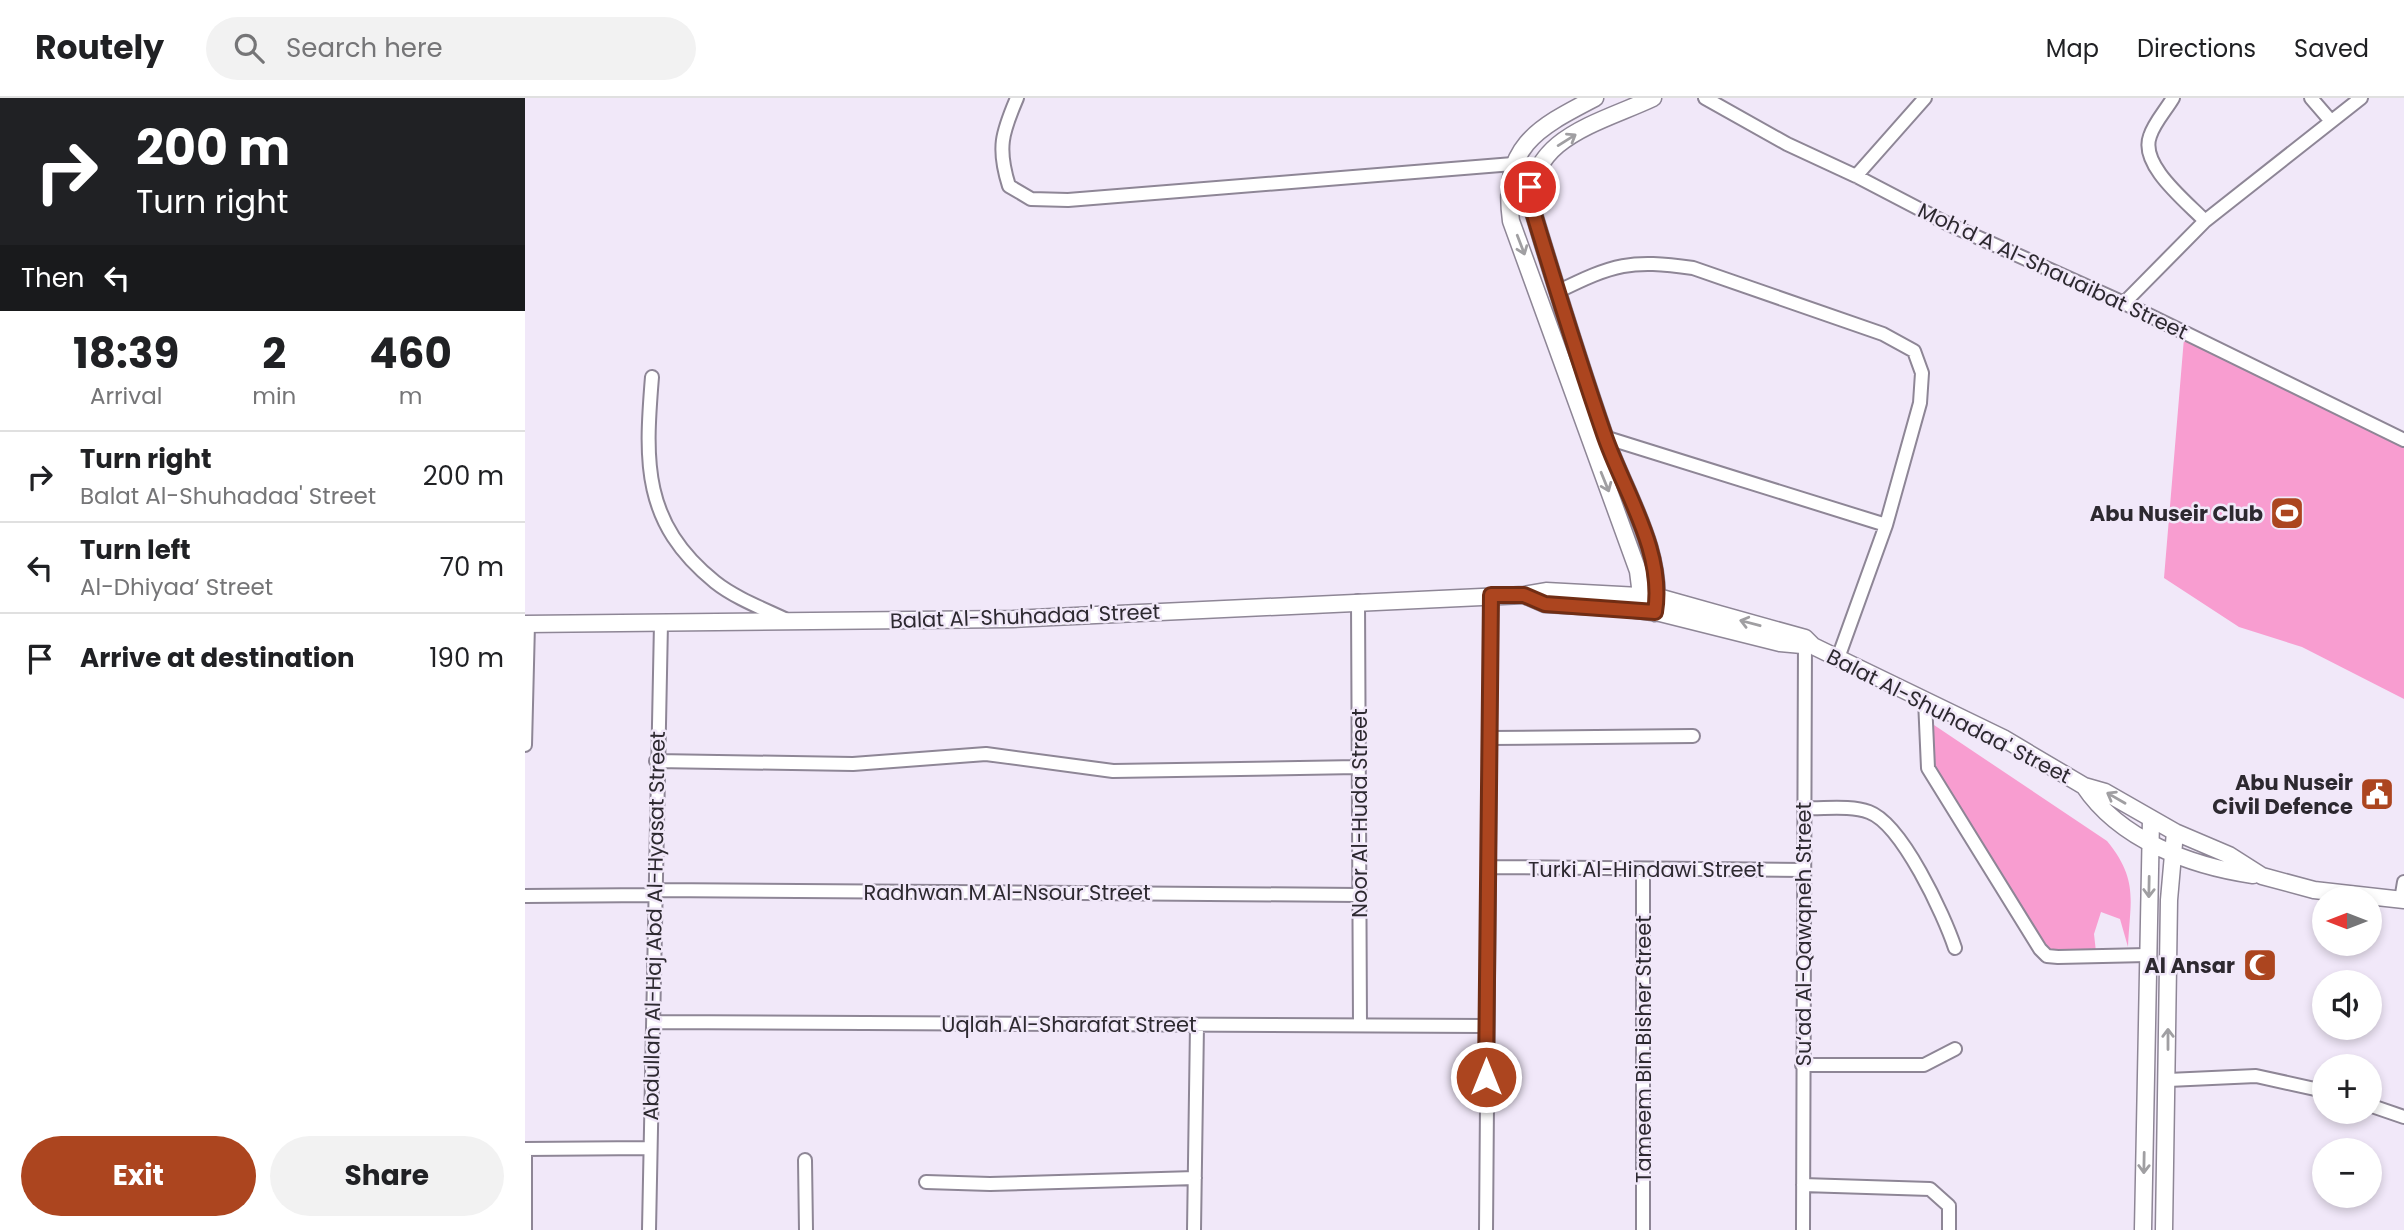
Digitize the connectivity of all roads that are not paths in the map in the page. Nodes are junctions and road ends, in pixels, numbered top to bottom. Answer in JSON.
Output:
{"nodes":[{"id":1,"x":1016,"y":98,"type":"edge"},
{"id":2,"x":1595,"y":98,"type":"edge"},
{"id":3,"x":1653,"y":98,"type":"edge"},
{"id":4,"x":1705,"y":98,"type":"edge"},
{"id":5,"x":1925,"y":98,"type":"edge"},
{"id":6,"x":2173,"y":98,"type":"edge"},
{"id":7,"x":2311,"y":98,"type":"edge"},
{"id":8,"x":2361,"y":98,"type":"edge"},
{"id":9,"x":2330,"y":120,"type":"junction"},
{"id":10,"x":1513,"y":164,"type":"junction"},
{"id":11,"x":1856,"y":176,"type":"junction"},
{"id":12,"x":2205,"y":221,"type":"junction"},
{"id":13,"x":1557,"y":292,"type":"junction"},
{"id":14,"x":2124,"y":303,"type":"junction"},
{"id":15,"x":652,"y":377,"type":"dead end"},
{"id":16,"x":1605,"y":437,"type":"junction"},
{"id":17,"x":2404,"y":440,"type":"edge"},
{"id":18,"x":1886,"y":525,"type":"junction"},
{"id":19,"x":1491,"y":595,"type":"junction"},
{"id":20,"x":1358,"y":601,"type":"junction"},
{"id":21,"x":1639,"y":602,"type":"junction"},
{"id":22,"x":1656,"y":605,"type":"junction"},
{"id":23,"x":790,"y":622,"type":"junction"},
{"id":24,"x":661,"y":623,"type":"junction"},
{"id":25,"x":526,"y":624,"type":"edge"},
{"id":26,"x":1807,"y":644,"type":"junction"},
{"id":27,"x":1838,"y":658,"type":"junction"},
{"id":28,"x":1925,"y":700,"type":"junction"},
{"id":29,"x":1693,"y":736,"type":"dead end"},
{"id":30,"x":1489,"y":738,"type":"junction"},
{"id":31,"x":525,"y":745,"type":"edge"},
{"id":32,"x":656,"y":761,"type":"junction"},
{"id":33,"x":1358,"y":767,"type":"junction"},
{"id":34,"x":2084,"y":786,"type":"junction"},
{"id":35,"x":1804,"y":808,"type":"junction"},
{"id":36,"x":2151,"y":818,"type":"junction"},
{"id":37,"x":2175,"y":832,"type":"junction"},
{"id":38,"x":2151,"y":842,"type":"junction"},
{"id":39,"x":2173,"y":855,"type":"junction"},
{"id":40,"x":1488,"y":867,"type":"junction"},
{"id":41,"x":1643,"y":869,"type":"junction"},
{"id":42,"x":1804,"y":870,"type":"junction"},
{"id":43,"x":2262,"y":876,"type":"junction"},
{"id":44,"x":2404,"y":882,"type":"edge"},
{"id":45,"x":654,"y":892,"type":"junction"},
{"id":46,"x":1359,"y":895,"type":"junction"},
{"id":47,"x":525,"y":896,"type":"edge"},
{"id":48,"x":2402,"y":900,"type":"edge"},
{"id":49,"x":1955,"y":948,"type":"dead end"},
{"id":50,"x":2147,"y":955,"type":"junction"},
{"id":51,"x":653,"y":1022,"type":"junction"},
{"id":52,"x":1360,"y":1024,"type":"junction"},
{"id":53,"x":1198,"y":1025,"type":"junction"},
{"id":54,"x":1486,"y":1026,"type":"junction"},
{"id":55,"x":1955,"y":1049,"type":"dead end"},
{"id":56,"x":1802,"y":1065,"type":"junction"},
{"id":57,"x":2168,"y":1080,"type":"junction"},
{"id":58,"x":2312,"y":1088,"type":"edge"},
{"id":59,"x":2382,"y":1110,"type":"edge"},
{"id":60,"x":2404,"y":1118,"type":"edge"},
{"id":61,"x":2145,"y":1136,"type":"junction"},
{"id":62,"x":2167,"y":1137,"type":"junction"},
{"id":63,"x":649,"y":1148,"type":"junction"},
{"id":64,"x":525,"y":1149,"type":"edge"},
{"id":65,"x":805,"y":1160,"type":"dead end"},
{"id":66,"x":1195,"y":1178,"type":"junction"},
{"id":67,"x":926,"y":1182,"type":"dead end"},
{"id":68,"x":1803,"y":1185,"type":"junction"},
{"id":69,"x":525,"y":1230,"type":"edge"},
{"id":70,"x":649,"y":1230,"type":"edge"},
{"id":71,"x":806,"y":1230,"type":"edge"},
{"id":72,"x":1194,"y":1230,"type":"edge"},
{"id":73,"x":1486,"y":1230,"type":"edge"},
{"id":74,"x":1643,"y":1230,"type":"edge"},
{"id":75,"x":1803,"y":1230,"type":"edge"},
{"id":76,"x":1949,"y":1230,"type":"edge"},
{"id":77,"x":2143,"y":1230,"type":"edge"},
{"id":78,"x":2164,"y":1230,"type":"edge"}],
"edges":[{"from":1,"to":10,"type":"street"},
{"from":2,"to":10,"type":"street"},
{"from":13,"to":3,"type":"street","one_way":true},
{"from":4,"to":11,"type":"street","name":"Moh'd A Al-Shauaibat Street"},
{"from":5,"to":11,"type":"street"},
{"from":6,"to":12,"type":"street"},
{"from":7,"to":9,"type":"street"},
{"from":8,"to":9,"type":"street"},
{"from":9,"to":12,"type":"street"},
{"from":10,"to":21,"type":"street","one_way":true},
{"from":11,"to":14,"type":"street","name":"Moh'd A Al-Shauaibat Street"},
{"from":12,"to":14,"type":"street"},
{"from":13,"to":16,"type":"street"},
{"from":13,"to":18,"type":"street"},
{"from":14,"to":17,"type":"street","name":"Moh'd A Al-Shauaibat Street"},
{"from":15,"to":23,"type":"street"},
{"from":16,"to":18,"type":"street"},
{"from":16,"to":22,"type":"street"},
{"from":18,"to":27,"type":"street"},
{"from":19,"to":20,"type":"street","name":"Balat Al-Shuhadaa' Street"},
{"from":19,"to":21,"type":"street","name":"Balat Al-Shuhadaa' Street"},
{"from":19,"to":30,"type":"street"},
{"from":20,"to":23,"type":"street","name":"Balat Al-Shuhadaa' Street"},
{"from":20,"to":33,"type":"street","name":"Noor Al-Huda Street"},
{"from":21,"to":22,"type":"street","name":"Balat Al-Shuhadaa' Street"},
{"from":22,"to":26,"type":"street","name":"Balat Al-Shuhadaa' Street"},
{"from":23,"to":24,"type":"street","name":"Balat Al-Shuhadaa' Street"},
{"from":24,"to":25,"type":"street","name":"Balat Al-Shuhadaa' Street"},
{"from":24,"to":32,"type":"street","name":"Abdullah Al-Haj Abd Al-Hyasat Street"},
{"from":25,"to":31,"type":"street"},
{"from":26,"to":27,"type":"street","name":"Balat Al-Shuhadaa' Street"},
{"from":26,"to":35,"type":"street","name":"Su‘ad Al-Qawqneh Street"},
{"from":27,"to":28,"type":"street","name":"Balat Al-Shuhadaa' Street"},
{"from":28,"to":34,"type":"street","name":"Balat Al-Shuhadaa' Street"},
{"from":28,"to":50,"type":"street"},
{"from":29,"to":30,"type":"street"},
{"from":30,"to":40,"type":"street"},
{"from":32,"to":33,"type":"street"},
{"from":32,"to":45,"type":"street","name":"Abdullah Al-Haj Abd Al-Hyasat Street"},
{"from":33,"to":46,"type":"street","name":"Noor Al-Huda Street"},
{"from":36,"to":34,"type":"street","name":"Balat Al-Shuhadaa' Street","one_way":true},
{"from":34,"to":38,"type":"street","name":"Balat Al-Shuhadaa' Street"},
{"from":35,"to":42,"type":"street","name":"Su‘ad Al-Qawqneh Street"},
{"from":35,"to":49,"type":"street"},
{"from":36,"to":37,"type":"street","name":"Balat Al-Shuhadaa' Street"},
{"from":36,"to":38,"type":"street"},
{"from":37,"to":39,"type":"street"},
{"from":37,"to":43,"type":"street","name":"Balat Al-Shuhadaa' Street"},
{"from":38,"to":39,"type":"street","name":"Balat Al-Shuhadaa' Street"},
{"from":38,"to":50,"type":"street","one_way":true},
{"from":39,"to":43,"type":"street","name":"Balat Al-Shuhadaa' Street"},
{"from":57,"to":39,"type":"street","one_way":true},
{"from":40,"to":41,"type":"street","name":"Turki Al-Hindawi Street"},
{"from":40,"to":54,"type":"street"},
{"from":41,"to":42,"type":"street","name":"Turki Al-Hindawi Street"},
{"from":41,"to":74,"type":"street","name":"Tameem Bin Bisher Street"},
{"from":42,"to":56,"type":"street","name":"Su‘ad Al-Qawqneh Street"},
{"from":43,"to":48,"type":"street","name":"Balat Al-Shuhadaa' Street"},
{"from":44,"to":48,"type":"street"},
{"from":45,"to":46,"type":"street","name":"Radhwan M Al-Nsour Street"},
{"from":45,"to":47,"type":"street","name":"Radhwan M Al-Nsour Street"},
{"from":45,"to":51,"type":"street","name":"Abdullah Al-Haj Abd Al-Hyasat Street"},
{"from":46,"to":52,"type":"street","name":"Noor Al-Huda Street"},
{"from":50,"to":61,"type":"street"},
{"from":51,"to":53,"type":"street","name":"Uqlah Al-Sharafat Street"},
{"from":51,"to":63,"type":"street","name":"Abdullah Al-Haj Abd Al-Hyasat Street"},
{"from":52,"to":53,"type":"street","name":"Uqlah Al-Sharafat Street"},
{"from":52,"to":54,"type":"street","name":"Uqlah Al-Sharafat Street"},
{"from":53,"to":66,"type":"street"},
{"from":54,"to":73,"type":"street"},
{"from":55,"to":56,"type":"street"},
{"from":56,"to":68,"type":"street","name":"Su‘ad Al-Qawqneh Street"},
{"from":57,"to":58,"type":"street"},
{"from":57,"to":62,"type":"street"},
{"from":59,"to":60,"type":"street"},
{"from":61,"to":62,"type":"street"},
{"from":61,"to":77,"type":"street","one_way":true},
{"from":62,"to":78,"type":"street"},
{"from":63,"to":64,"type":"street"},
{"from":63,"to":70,"type":"street","name":"Abdullah Al-Haj Abd Al-Hyasat Street"},
{"from":64,"to":69,"type":"street"},
{"from":65,"to":71,"type":"street"},
{"from":66,"to":67,"type":"street"},
{"from":66,"to":72,"type":"street"},
{"from":68,"to":75,"type":"street","name":"Su‘ad Al-Qawqneh Street"},
{"from":68,"to":76,"type":"street"}]}
